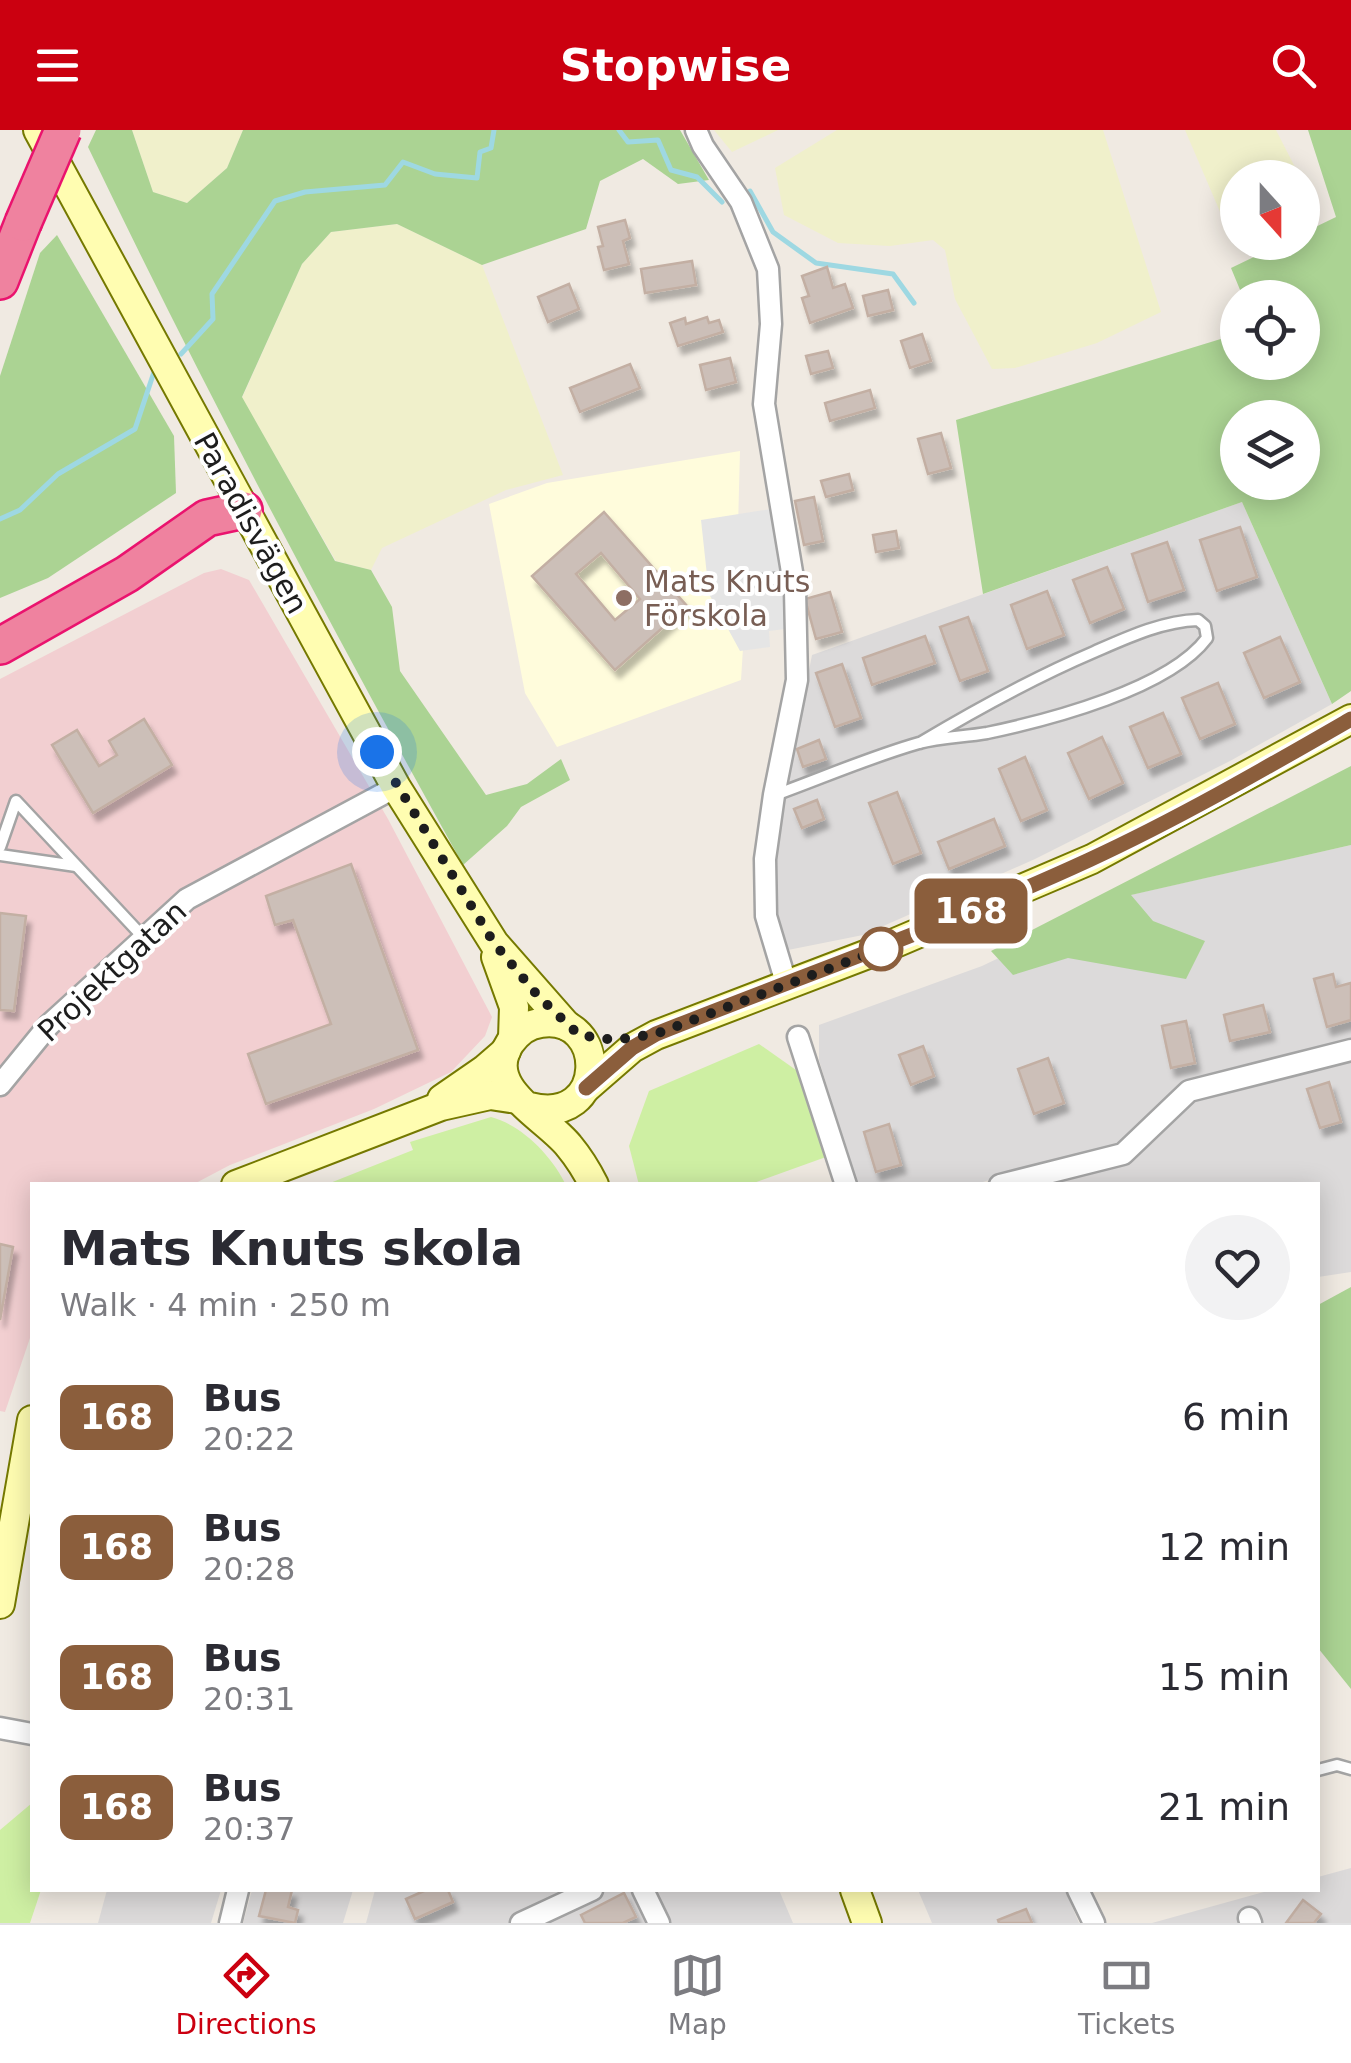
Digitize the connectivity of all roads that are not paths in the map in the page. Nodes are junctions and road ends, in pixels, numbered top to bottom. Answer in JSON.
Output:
{"nodes":[{"id":1,"x":38,"y":130,"type":"edge"},
{"id":2,"x":48,"y":130,"type":"edge"},
{"id":3,"x":63,"y":130,"type":"edge"},
{"id":4,"x":696,"y":130,"type":"edge"},
{"id":5,"x":11,"y":227,"type":"edge"},
{"id":6,"x":0,"y":282,"type":"edge"},
{"id":7,"x":244,"y":510,"type":"junction"},
{"id":8,"x":792,"y":577,"type":"junction"},
{"id":9,"x":756,"y":581,"type":"dead end"},
{"id":10,"x":15,"y":629,"type":"edge"},
{"id":11,"x":0,"y":646,"type":"edge"},
{"id":12,"x":1351,"y":719,"type":"edge"},
{"id":13,"x":920,"y":743,"type":"junction"},
{"id":14,"x":396,"y":786,"type":"junction"},
{"id":15,"x":774,"y":795,"type":"junction"},
{"id":16,"x":0,"y":851,"type":"edge"},
{"id":17,"x":77,"y":866,"type":"junction"},
{"id":18,"x":473,"y":911,"type":"junction"},
{"id":19,"x":144,"y":938,"type":"junction"},
{"id":20,"x":787,"y":986,"type":"junction"},
{"id":21,"x":573,"y":1031,"type":"junction"},
{"id":22,"x":656,"y":1034,"type":"junction"},
{"id":23,"x":798,"y":1037,"type":"dead end"},
{"id":24,"x":509,"y":1044,"type":"junction"},
{"id":25,"x":1351,"y":1050,"type":"edge"},
{"id":26,"x":0,"y":1085,"type":"edge"},
{"id":27,"x":584,"y":1092,"type":"junction"},
{"id":28,"x":524,"y":1103,"type":"junction"},
{"id":29,"x":410,"y":1117,"type":"junction"},
{"id":30,"x":590,"y":1177,"type":"edge"},
{"id":31,"x":244,"y":1182,"type":"edge"},
{"id":32,"x":845,"y":1182,"type":"edge"},
{"id":33,"x":1012,"y":1182,"type":"edge"},
{"id":34,"x":30,"y":1432,"type":"edge"},
{"id":35,"x":0,"y":1604,"type":"edge"},
{"id":36,"x":0,"y":1728,"type":"edge"},
{"id":37,"x":30,"y":1734,"type":"edge"},
{"id":38,"x":1351,"y":1769,"type":"edge"},
{"id":39,"x":1320,"y":1770,"type":"edge"},
{"id":40,"x":238,"y":1892,"type":"edge"},
{"id":41,"x":588,"y":1892,"type":"edge"},
{"id":42,"x":644,"y":1892,"type":"edge"},
{"id":43,"x":856,"y":1892,"type":"edge"},
{"id":44,"x":1079,"y":1892,"type":"edge"},
{"id":45,"x":230,"y":1923,"type":"edge"},
{"id":46,"x":521,"y":1923,"type":"edge"},
{"id":47,"x":659,"y":1923,"type":"edge"},
{"id":48,"x":867,"y":1923,"type":"edge"},
{"id":49,"x":1094,"y":1923,"type":"edge"}],
"edges":[{"from":1,"to":7,"type":"street","name":"Paradisvägen"},
{"from":2,"to":5,"type":"highway"},
{"from":3,"to":5,"type":"highway","bridge":true},
{"from":4,"to":8,"type":"street"},
{"from":5,"to":6,"type":"highway"},
{"from":7,"to":10,"type":"highway"},
{"from":7,"to":14,"type":"street","name":"Paradisvägen"},
{"from":8,"to":9,"type":"lane"},
{"from":8,"to":15,"type":"street"},
{"from":10,"to":11,"type":"highway"},
{"from":12,"to":20,"type":"street"},
{"from":13,"to":13,"type":"lane"},
{"from":13,"to":15,"type":"lane"},
{"from":14,"to":18,"type":"street","name":"Paradisvägen"},
{"from":14,"to":19,"type":"street","name":"Projektgatan"},
{"from":15,"to":20,"type":"street"},
{"from":16,"to":17,"type":"lane"},
{"from":16,"to":17,"type":"lane"},
{"from":17,"to":19,"type":"lane"},
{"from":18,"to":21,"type":"street","name":"Paradisvägen"},
{"from":18,"to":24,"type":"street","name":"Paradisvägen"},
{"from":19,"to":26,"type":"street","name":"Projektgatan"},
{"from":20,"to":22,"type":"street"},
{"from":21,"to":22,"type":"street"},
{"from":21,"to":24,"type":"street"},
{"from":21,"to":27,"type":"street"},
{"from":22,"to":27,"type":"street"},
{"from":23,"to":32,"type":"street"},
{"from":24,"to":28,"type":"street"},
{"from":24,"to":29,"type":"street"},
{"from":25,"to":33,"type":"street"},
{"from":27,"to":28,"type":"street"},
{"from":27,"to":30,"type":"street"},
{"from":28,"to":29,"type":"street"},
{"from":28,"to":30,"type":"street"},
{"from":29,"to":31,"type":"street"},
{"from":34,"to":35,"type":"street"},
{"from":36,"to":37,"type":"street"},
{"from":38,"to":39,"type":"lane"},
{"from":40,"to":45,"type":"street"},
{"from":41,"to":46,"type":"street"},
{"from":42,"to":47,"type":"street"},
{"from":43,"to":48,"type":"street"},
{"from":44,"to":49,"type":"street"}]}
